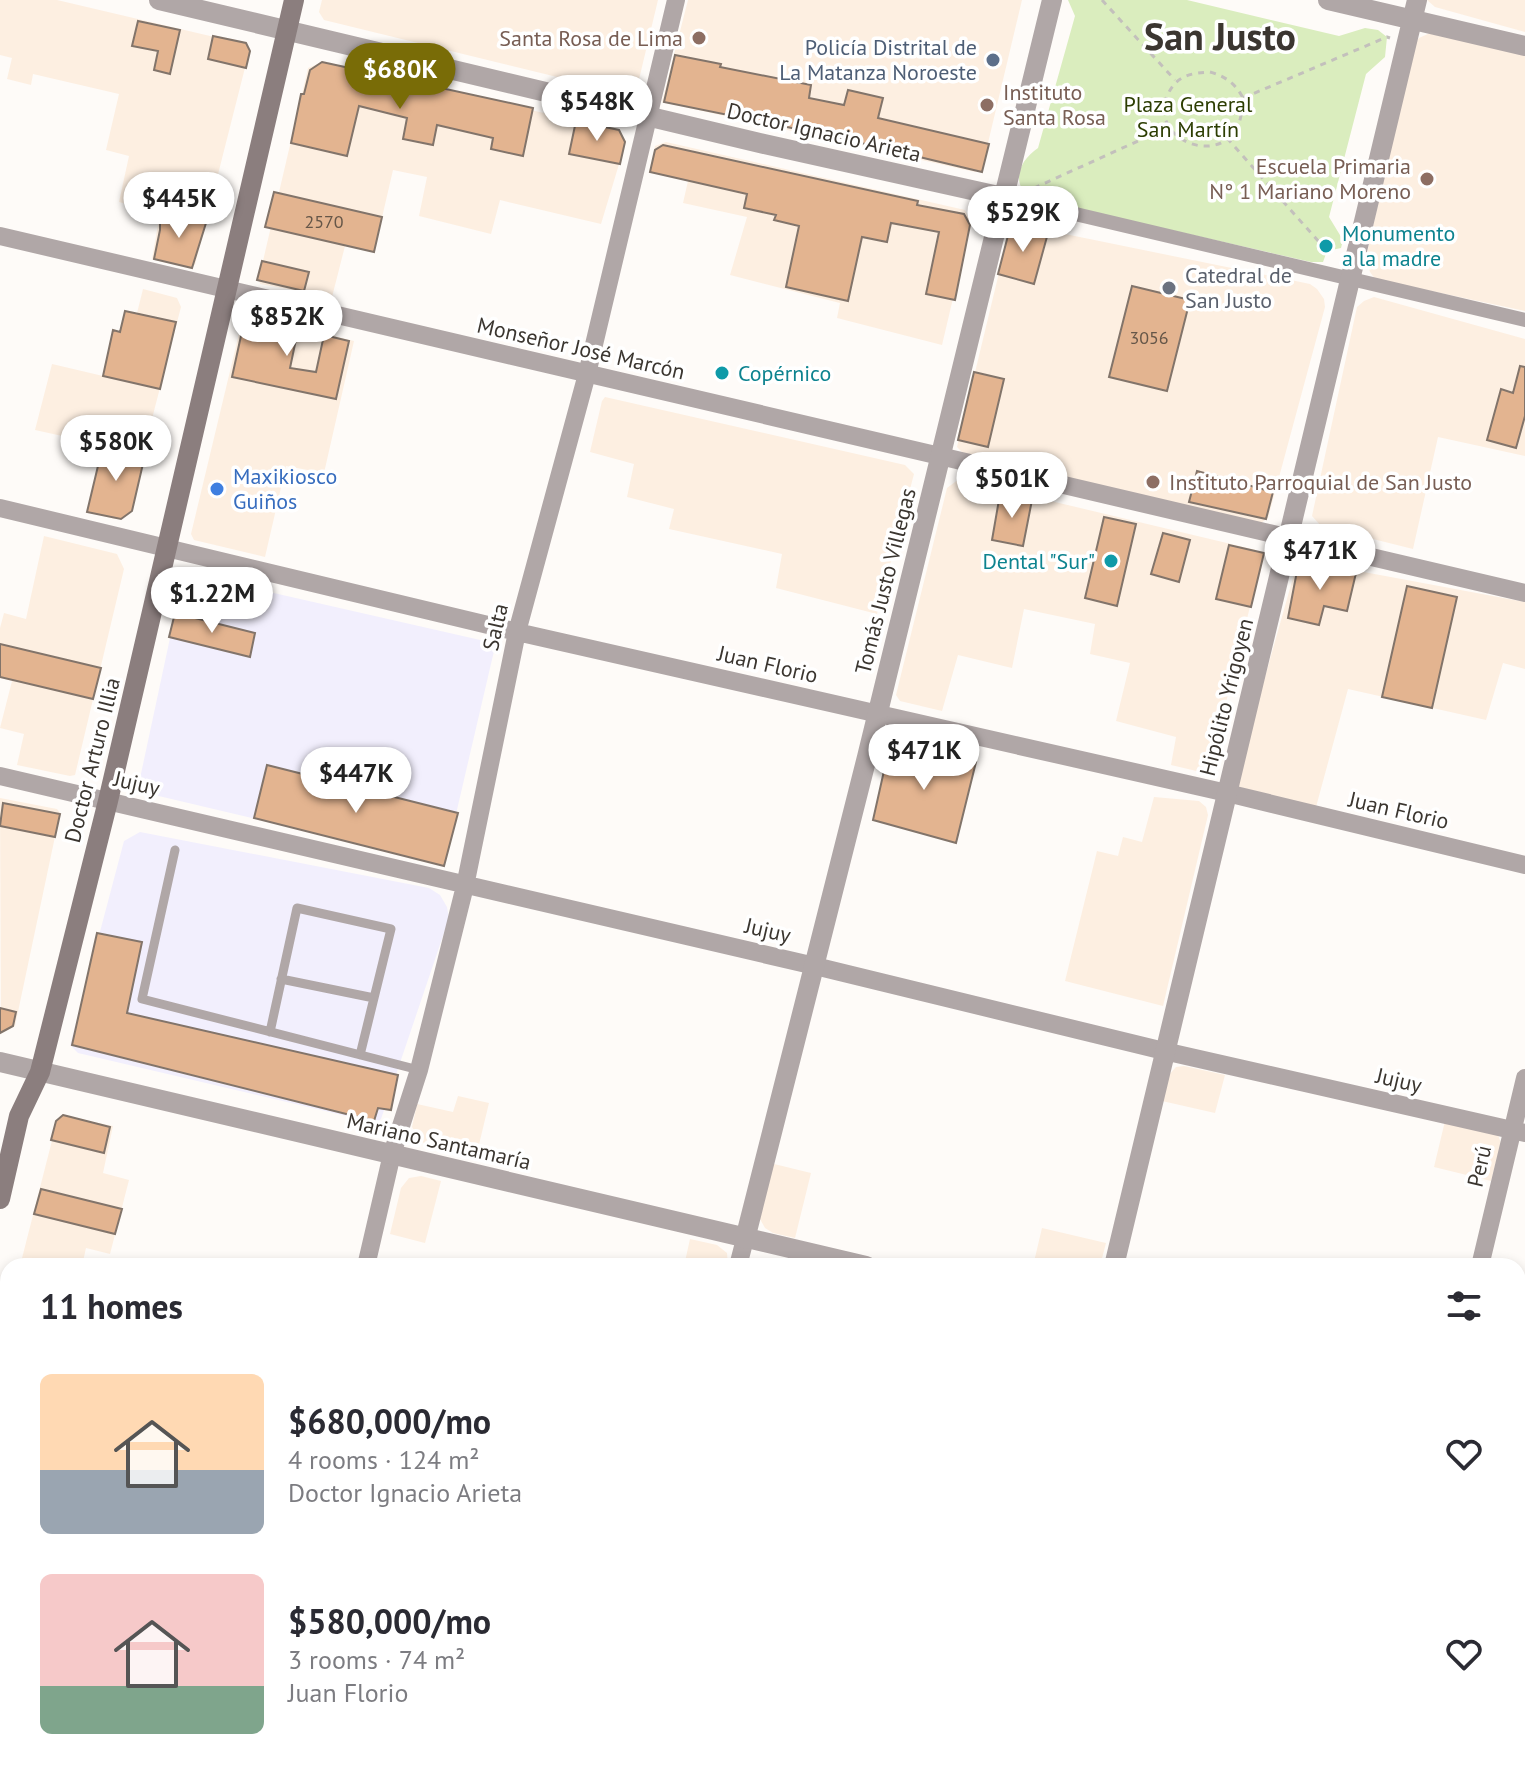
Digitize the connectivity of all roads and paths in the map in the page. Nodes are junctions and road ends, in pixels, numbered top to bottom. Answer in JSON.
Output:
{"nodes":[{"id":1,"x":159,"y":0,"type":"edge"},
{"id":2,"x":294,"y":0,"type":"edge"},
{"id":3,"x":676,"y":0,"type":"edge"},
{"id":4,"x":1052,"y":0,"type":"edge"},
{"id":5,"x":1102,"y":0,"type":"edge"},
{"id":6,"x":1328,"y":0,"type":"edge"},
{"id":7,"x":1414,"y":10,"type":"edge"},
{"id":8,"x":286,"y":31,"type":"junction"},
{"id":9,"x":1406,"y":43,"type":"junction"},
{"id":10,"x":1525,"y":46,"type":"edge"},
{"id":11,"x":1176,"y":80,"type":"junction"},
{"id":12,"x":1243,"y":98,"type":"junction"},
{"id":13,"x":649,"y":115,"type":"junction"},
{"id":14,"x":1169,"y":127,"type":"junction"},
{"id":15,"x":1227,"y":138,"type":"junction"},
{"id":16,"x":1003,"y":197,"type":"junction"},
{"id":17,"x":1030,"y":203,"type":"junction"},
{"id":18,"x":0,"y":236,"type":"edge"},
{"id":19,"x":1327,"y":251,"type":"dead end"},
{"id":20,"x":1351,"y":280,"type":"junction"},
{"id":21,"x":225,"y":289,"type":"junction"},
{"id":22,"x":1525,"y":320,"type":"edge"},
{"id":23,"x":587,"y":374,"type":"junction"},
{"id":24,"x":941,"y":457,"type":"junction"},
{"id":25,"x":0,"y":508,"type":"edge"},
{"id":26,"x":1289,"y":539,"type":"junction"},
{"id":27,"x":168,"y":548,"type":"junction"},
{"id":28,"x":1525,"y":593,"type":"edge"},
{"id":29,"x":517,"y":632,"type":"junction"},
{"id":30,"x":877,"y":713,"type":"junction"},
{"id":31,"x":0,"y":776,"type":"edge"},
{"id":32,"x":1227,"y":793,"type":"junction"},
{"id":33,"x":108,"y":801,"type":"junction"},
{"id":34,"x":175,"y":850,"type":"dead end"},
{"id":35,"x":1525,"y":865,"type":"edge"},
{"id":36,"x":465,"y":886,"type":"junction"},
{"id":37,"x":815,"y":966,"type":"junction"},
{"id":38,"x":281,"y":979,"type":"junction"},
{"id":39,"x":374,"y":998,"type":"junction"},
{"id":40,"x":270,"y":1032,"type":"junction"},
{"id":41,"x":1164,"y":1051,"type":"junction"},
{"id":42,"x":360,"y":1055,"type":"junction"},
{"id":43,"x":0,"y":1062,"type":"edge"},
{"id":44,"x":419,"y":1070,"type":"junction"},
{"id":45,"x":40,"y":1072,"type":"junction"},
{"id":46,"x":1525,"y":1078,"type":"edge"},
{"id":47,"x":1518,"y":1132,"type":"edge"},
{"id":48,"x":392,"y":1154,"type":"junction"},
{"id":49,"x":0,"y":1199,"type":"edge"},
{"id":50,"x":745,"y":1239,"type":"junction"},
{"id":51,"x":368,"y":1258,"type":"edge"},
{"id":52,"x":740,"y":1258,"type":"edge"},
{"id":53,"x":830,"y":1258,"type":"edge"},
{"id":54,"x":1116,"y":1258,"type":"edge"},
{"id":55,"x":1482,"y":1258,"type":"edge"}],
"edges":[{"from":1,"to":8,"type":"street","name":"Doctor Ignacio Arieta"},
{"from":2,"to":8,"type":"main road","name":"Doctor Arturo Illia"},
{"from":3,"to":13,"type":"street","name":"Salta"},
{"from":4,"to":16,"type":"street","name":"Tomás Justo Villegas"},
{"from":5,"to":11,"type":"path"},
{"from":6,"to":7,"type":"street"},
{"from":7,"to":9,"type":"street","name":"Hipólito Yrigoyen"},
{"from":7,"to":10,"type":"street"},
{"from":8,"to":13,"type":"street","name":"Doctor Ignacio Arieta"},
{"from":8,"to":21,"type":"main road","name":"Doctor Arturo Illia"},
{"from":9,"to":12,"type":"path"},
{"from":9,"to":20,"type":"street","name":"Hipólito Yrigoyen"},
{"from":11,"to":12,"type":"path"},
{"from":11,"to":14,"type":"path"},
{"from":12,"to":15,"type":"path"},
{"from":13,"to":16,"type":"street","name":"Doctor Ignacio Arieta"},
{"from":13,"to":23,"type":"street","name":"Salta"},
{"from":14,"to":15,"type":"path"},
{"from":14,"to":17,"type":"path"},
{"from":15,"to":19,"type":"path"},
{"from":16,"to":17,"type":"street","name":"Doctor Ignacio Arieta"},
{"from":16,"to":24,"type":"street","name":"Tomás Justo Villegas"},
{"from":17,"to":20,"type":"street","name":"Doctor Ignacio Arieta"},
{"from":18,"to":21,"type":"street","name":"Monseñor José Marcón"},
{"from":20,"to":22,"type":"street","name":"Doctor Ignacio Arieta"},
{"from":20,"to":26,"type":"street","name":"Hipólito Yrigoyen"},
{"from":21,"to":23,"type":"street","name":"Monseñor José Marcón"},
{"from":21,"to":27,"type":"main road","name":"Doctor Arturo Illia"},
{"from":23,"to":24,"type":"street","name":"Monseñor José Marcón"},
{"from":23,"to":29,"type":"street","name":"Salta"},
{"from":24,"to":26,"type":"street","name":"Monseñor José Marcón"},
{"from":24,"to":30,"type":"street","name":"Tomás Justo Villegas"},
{"from":25,"to":27,"type":"street","name":"Juan Florio"},
{"from":26,"to":28,"type":"street","name":"Monseñor José Marcón"},
{"from":26,"to":32,"type":"street","name":"Hipólito Yrigoyen"},
{"from":27,"to":29,"type":"street","name":"Juan Florio"},
{"from":27,"to":33,"type":"main road","name":"Doctor Arturo Illia"},
{"from":29,"to":30,"type":"street","name":"Juan Florio"},
{"from":29,"to":36,"type":"street","name":"Salta"},
{"from":30,"to":32,"type":"street","name":"Juan Florio"},
{"from":30,"to":37,"type":"street","name":"Tomás Justo Villegas"},
{"from":31,"to":33,"type":"street","name":"Jujuy"},
{"from":32,"to":35,"type":"street","name":"Juan Florio"},
{"from":32,"to":41,"type":"street","name":"Hipólito Yrigoyen"},
{"from":33,"to":36,"type":"street","name":"Jujuy"},
{"from":33,"to":45,"type":"main road","name":"Doctor Arturo Illia"},
{"from":34,"to":40,"type":"lane"},
{"from":36,"to":37,"type":"street","name":"Jujuy"},
{"from":36,"to":44,"type":"street","name":"Salta"},
{"from":37,"to":41,"type":"street","name":"Jujuy"},
{"from":37,"to":50,"type":"street","name":"Tomás Justo Villegas"},
{"from":38,"to":39,"type":"lane"},
{"from":38,"to":39,"type":"lane"},
{"from":38,"to":40,"type":"lane"},
{"from":39,"to":42,"type":"lane"},
{"from":40,"to":42,"type":"lane"},
{"from":41,"to":47,"type":"street","name":"Jujuy"},
{"from":41,"to":54,"type":"street","name":"Hipólito Yrigoyen"},
{"from":42,"to":44,"type":"lane"},
{"from":43,"to":45,"type":"street","name":"Mariano Santamaría"},
{"from":44,"to":48,"type":"street","name":"Salta"},
{"from":45,"to":48,"type":"street","name":"Mariano Santamaría"},
{"from":45,"to":49,"type":"main road","name":"Doctor Arturo Illia"},
{"from":46,"to":47,"type":"street","name":"Perú"},
{"from":47,"to":55,"type":"street","name":"Perú"},
{"from":48,"to":50,"type":"street","name":"Mariano Santamaría"},
{"from":48,"to":51,"type":"street","name":"Salta"},
{"from":50,"to":52,"type":"street","name":"Tomás Justo Villegas"},
{"from":50,"to":53,"type":"street","name":"Mariano Santamaría"}]}
